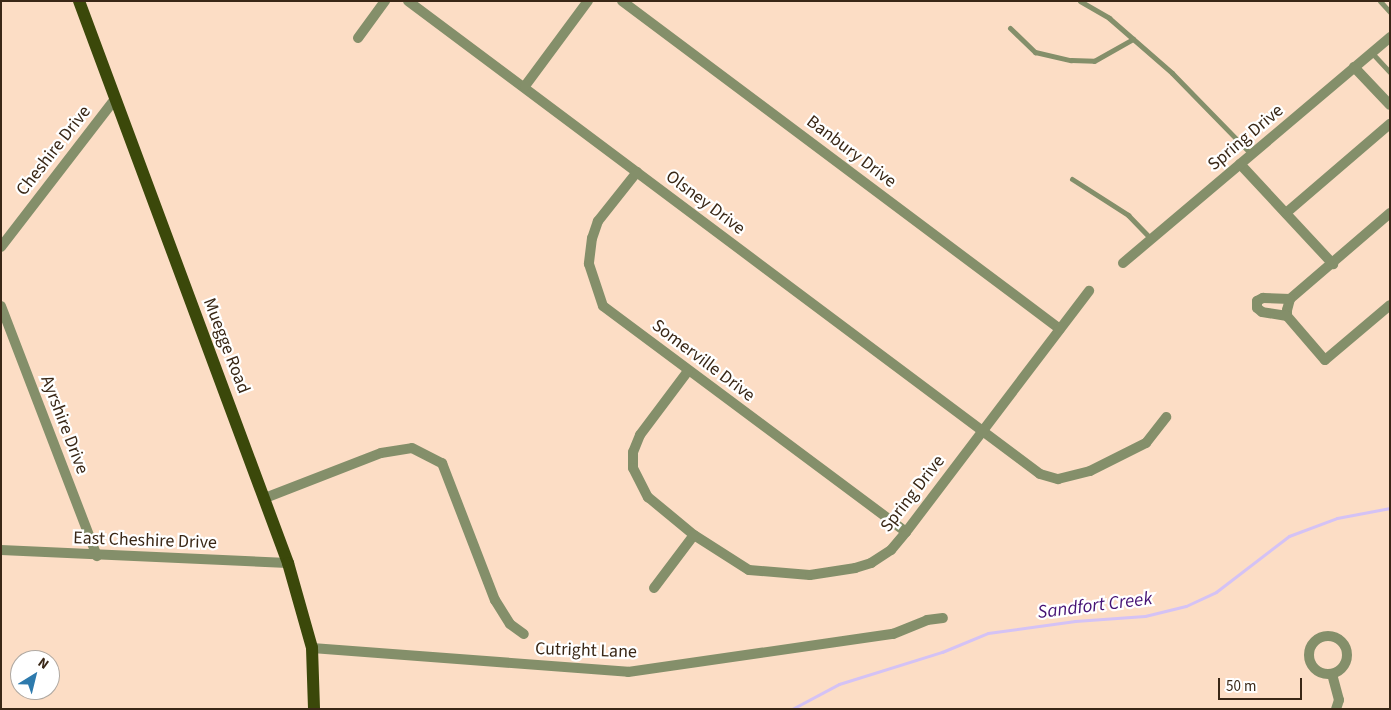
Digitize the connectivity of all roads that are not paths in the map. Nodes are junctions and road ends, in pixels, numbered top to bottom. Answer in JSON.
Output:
{"nodes":[{"id":1,"x":79,"y":1,"type":"edge"},
{"id":2,"x":385,"y":1,"type":"edge"},
{"id":3,"x":408,"y":1,"type":"edge"},
{"id":4,"x":588,"y":1,"type":"edge"},
{"id":5,"x":622,"y":1,"type":"edge"},
{"id":6,"x":1080,"y":1,"type":"edge"},
{"id":7,"x":1380,"y":1,"type":"edge"},
{"id":8,"x":1390,"y":12,"type":"edge"},
{"id":9,"x":1010,"y":28,"type":"dead end"},
{"id":10,"x":1390,"y":37,"type":"edge"},
{"id":11,"x":358,"y":38,"type":"dead end"},
{"id":12,"x":1133,"y":39,"type":"junction"},
{"id":13,"x":1371,"y":53,"type":"junction"},
{"id":14,"x":1354,"y":67,"type":"junction"},
{"id":15,"x":1390,"y":72,"type":"edge"},
{"id":16,"x":525,"y":86,"type":"junction"},
{"id":17,"x":115,"y":100,"type":"junction"},
{"id":18,"x":1390,"y":105,"type":"edge"},
{"id":19,"x":1390,"y":124,"type":"edge"},
{"id":20,"x":1251,"y":154,"type":"junction"},
{"id":21,"x":1240,"y":164,"type":"junction"},
{"id":22,"x":638,"y":172,"type":"junction"},
{"id":23,"x":1072,"y":179,"type":"dead end"},
{"id":24,"x":1286,"y":213,"type":"junction"},
{"id":25,"x":1390,"y":213,"type":"edge"},
{"id":26,"x":1151,"y":239,"type":"junction"},
{"id":27,"x":1,"y":247,"type":"edge"},
{"id":28,"x":1123,"y":263,"type":"dead end"},
{"id":29,"x":1333,"y":264,"type":"junction"},
{"id":30,"x":1089,"y":291,"type":"dead end"},
{"id":31,"x":1290,"y":300,"type":"junction"},
{"id":32,"x":1390,"y":305,"type":"edge"},
{"id":33,"x":1,"y":306,"type":"edge"},
{"id":34,"x":1287,"y":316,"type":"junction"},
{"id":35,"x":1060,"y":330,"type":"junction"},
{"id":36,"x":688,"y":371,"type":"junction"},
{"id":37,"x":1166,"y":417,"type":"dead end"},
{"id":38,"x":981,"y":432,"type":"junction"},
{"id":39,"x":265,"y":498,"type":"junction"},
{"id":40,"x":906,"y":532,"type":"junction"},
{"id":41,"x":694,"y":535,"type":"junction"},
{"id":42,"x":1,"y":550,"type":"edge"},
{"id":43,"x":97,"y":556,"type":"junction"},
{"id":44,"x":288,"y":563,"type":"junction"},
{"id":45,"x":654,"y":588,"type":"dead end"},
{"id":46,"x":943,"y":618,"type":"dead end"},
{"id":47,"x":524,"y":634,"type":"dead end"},
{"id":48,"x":312,"y":648,"type":"junction"},
{"id":49,"x":1332,"y":674,"type":"dead end"},
{"id":50,"x":314,"y":709,"type":"edge"},
{"id":51,"x":1336,"y":709,"type":"edge"}],
"edges":[{"from":1,"to":17,"type":"main road","name":"Muegge Road"},
{"from":2,"to":11,"type":"street"},
{"from":3,"to":16,"type":"street","name":"Olsney Drive"},
{"from":4,"to":16,"type":"street"},
{"from":5,"to":35,"type":"street","name":"Banbury Drive"},
{"from":6,"to":12,"type":"lane"},
{"from":7,"to":8,"type":"lane"},
{"from":9,"to":12,"type":"lane"},
{"from":10,"to":13,"type":"street","name":"Spring Drive"},
{"from":12,"to":20,"type":"lane"},
{"from":13,"to":14,"type":"street","name":"Spring Drive"},
{"from":13,"to":15,"type":"lane"},
{"from":14,"to":18,"type":"street"},
{"from":14,"to":20,"type":"street","name":"Spring Drive"},
{"from":16,"to":22,"type":"street","name":"Olsney Drive"},
{"from":17,"to":27,"type":"street","name":"Cheshire Drive"},
{"from":17,"to":39,"type":"main road","name":"Muegge Road"},
{"from":19,"to":24,"type":"street"},
{"from":20,"to":21,"type":"street","name":"Spring Drive"},
{"from":21,"to":24,"type":"street"},
{"from":21,"to":26,"type":"street","name":"Spring Drive"},
{"from":22,"to":36,"type":"street","name":"Somerville Drive"},
{"from":22,"to":38,"type":"street","name":"Olsney Drive"},
{"from":23,"to":26,"type":"lane"},
{"from":24,"to":29,"type":"street"},
{"from":25,"to":29,"type":"street"},
{"from":26,"to":28,"type":"street","name":"Spring Drive"},
{"from":29,"to":31,"type":"street"},
{"from":30,"to":35,"type":"street","name":"Spring Drive"},
{"from":31,"to":34,"type":"street"},
{"from":31,"to":34,"type":"street"},
{"from":32,"to":34,"type":"street"},
{"from":33,"to":43,"type":"street","name":"Ayrshire Drive"},
{"from":35,"to":38,"type":"street","name":"Spring Drive"},
{"from":36,"to":40,"type":"street","name":"Somerville Drive"},
{"from":36,"to":41,"type":"street","name":"Spring Drive"},
{"from":37,"to":38,"type":"street","name":"Olsney Drive"},
{"from":38,"to":40,"type":"street","name":"Spring Drive"},
{"from":39,"to":44,"type":"main road","name":"Muegge Road"},
{"from":39,"to":47,"type":"street"},
{"from":40,"to":41,"type":"street","name":"Spring Drive"},
{"from":41,"to":45,"type":"street"},
{"from":42,"to":43,"type":"street","name":"East Cheshire Drive"},
{"from":43,"to":44,"type":"street","name":"East Cheshire Drive"},
{"from":44,"to":48,"type":"main road","name":"Muegge Road"},
{"from":46,"to":48,"type":"street","name":"Cutright Lane"},
{"from":48,"to":50,"type":"main road","name":"Muegge Road"},
{"from":49,"to":51,"type":"street"}]}
